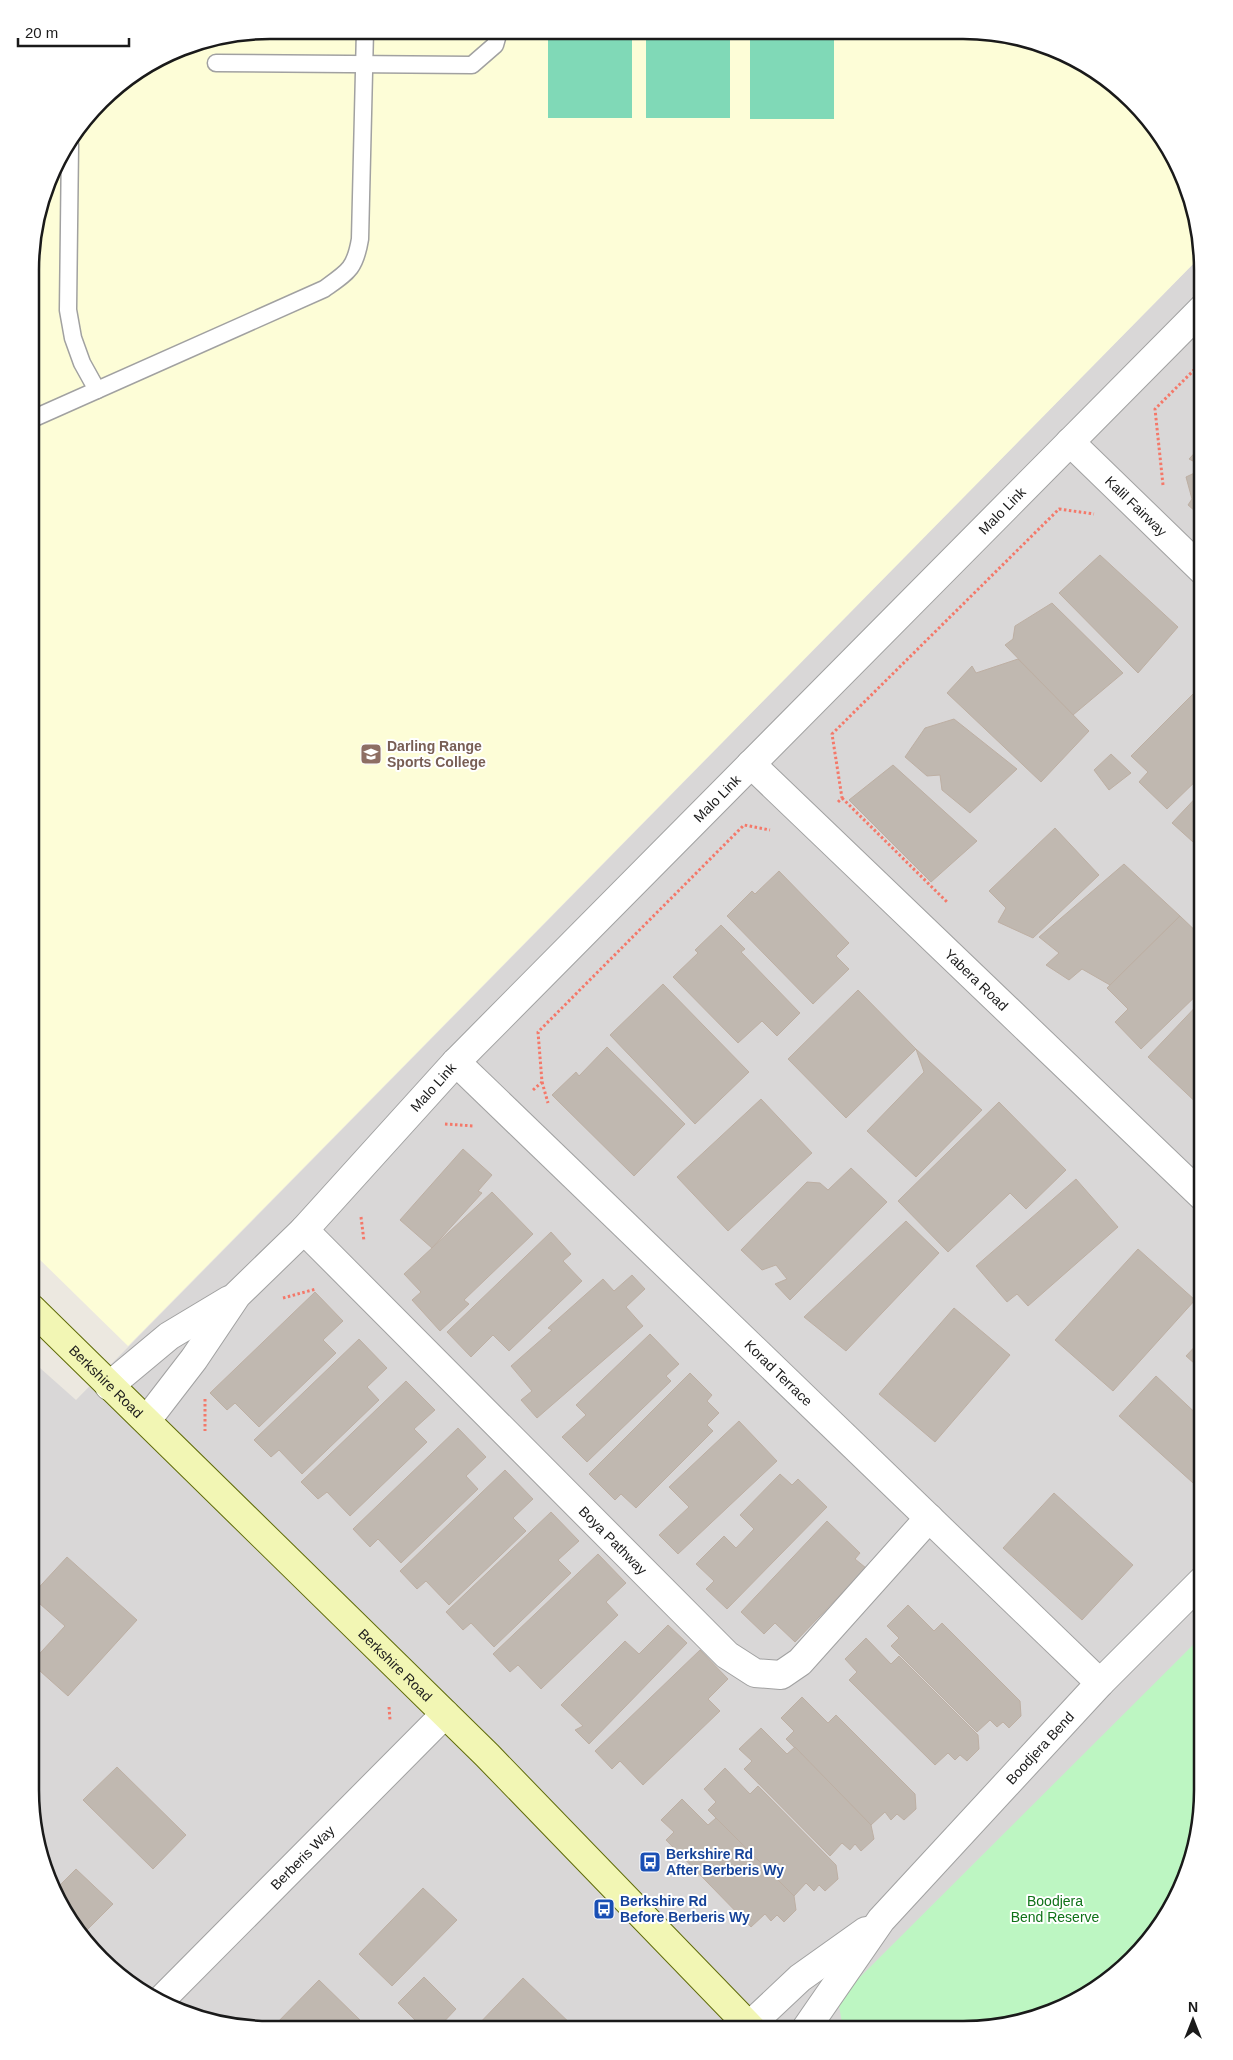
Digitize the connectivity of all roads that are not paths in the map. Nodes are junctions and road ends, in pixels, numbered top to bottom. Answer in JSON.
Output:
{"nodes":[{"id":1,"x":365,"y":39,"type":"edge"},
{"id":2,"x":496,"y":39,"type":"edge"},
{"id":3,"x":216,"y":63,"type":"dead end"},
{"id":4,"x":364,"y":64,"type":"junction"},
{"id":5,"x":70,"y":154,"type":"edge"},
{"id":6,"x":1194,"y":317,"type":"edge"},
{"id":7,"x":97,"y":390,"type":"junction"},
{"id":8,"x":39,"y":416,"type":"edge"},
{"id":9,"x":1070,"y":442,"type":"junction"},
{"id":10,"x":1194,"y":562,"type":"edge"},
{"id":11,"x":751,"y":764,"type":"junction"},
{"id":12,"x":456,"y":1062,"type":"junction"},
{"id":13,"x":1194,"y":1188,"type":"edge"},
{"id":14,"x":304,"y":1230,"type":"junction"},
{"id":15,"x":237,"y":1295,"type":"junction"},
{"id":16,"x":39,"y":1316,"type":"edge"},
{"id":17,"x":109,"y":1386,"type":"junction"},
{"id":18,"x":147,"y":1420,"type":"junction"},
{"id":19,"x":929,"y":1518,"type":"junction"},
{"id":20,"x":1194,"y":1588,"type":"edge"},
{"id":21,"x":1100,"y":1683,"type":"junction"},
{"id":22,"x":445,"y":1714,"type":"junction"},
{"id":23,"x":881,"y":1920,"type":"junction"},
{"id":24,"x":165,"y":1996,"type":"edge"},
{"id":25,"x":743,"y":2021,"type":"edge"},
{"id":26,"x":757,"y":2021,"type":"edge"},
{"id":27,"x":811,"y":2021,"type":"edge"}],
"edges":[{"from":1,"to":4,"type":"lane"},
{"from":2,"to":4,"type":"lane"},
{"from":3,"to":4,"type":"lane"},
{"from":4,"to":7,"type":"lane"},
{"from":5,"to":7,"type":"lane"},
{"from":6,"to":9,"type":"street","name":"Malo Link"},
{"from":7,"to":8,"type":"lane"},
{"from":9,"to":10,"type":"street","name":"Kalil Fairway"},
{"from":9,"to":11,"type":"street","name":"Malo Link"},
{"from":11,"to":12,"type":"street","name":"Malo Link"},
{"from":11,"to":13,"type":"street","name":"Yabera Road"},
{"from":12,"to":14,"type":"street","name":"Malo Link"},
{"from":12,"to":19,"type":"street","name":"Korad Terrace"},
{"from":14,"to":15,"type":"street","name":"Malo Link"},
{"from":14,"to":19,"type":"street","name":"Boya Pathway"},
{"from":15,"to":17,"type":"street","name":"Malo Link"},
{"from":15,"to":18,"type":"street","name":"Malo Link"},
{"from":16,"to":17,"type":"main road","name":"Berkshire Road"},
{"from":17,"to":18,"type":"main road","name":"Berkshire Road"},
{"from":18,"to":22,"type":"main road","name":"Berkshire Road"},
{"from":19,"to":21,"type":"street","name":"Korad Terrace"},
{"from":20,"to":21,"type":"street","name":"Boodjera Bend"},
{"from":21,"to":23,"type":"street","name":"Boodjera Bend"},
{"from":22,"to":24,"type":"street","name":"Berberis Way"},
{"from":22,"to":25,"type":"main road","name":"Berkshire Road"},
{"from":23,"to":26,"type":"street","name":"Boodjera Bend"},
{"from":23,"to":27,"type":"street","name":"Boodjera Bend"}]}
